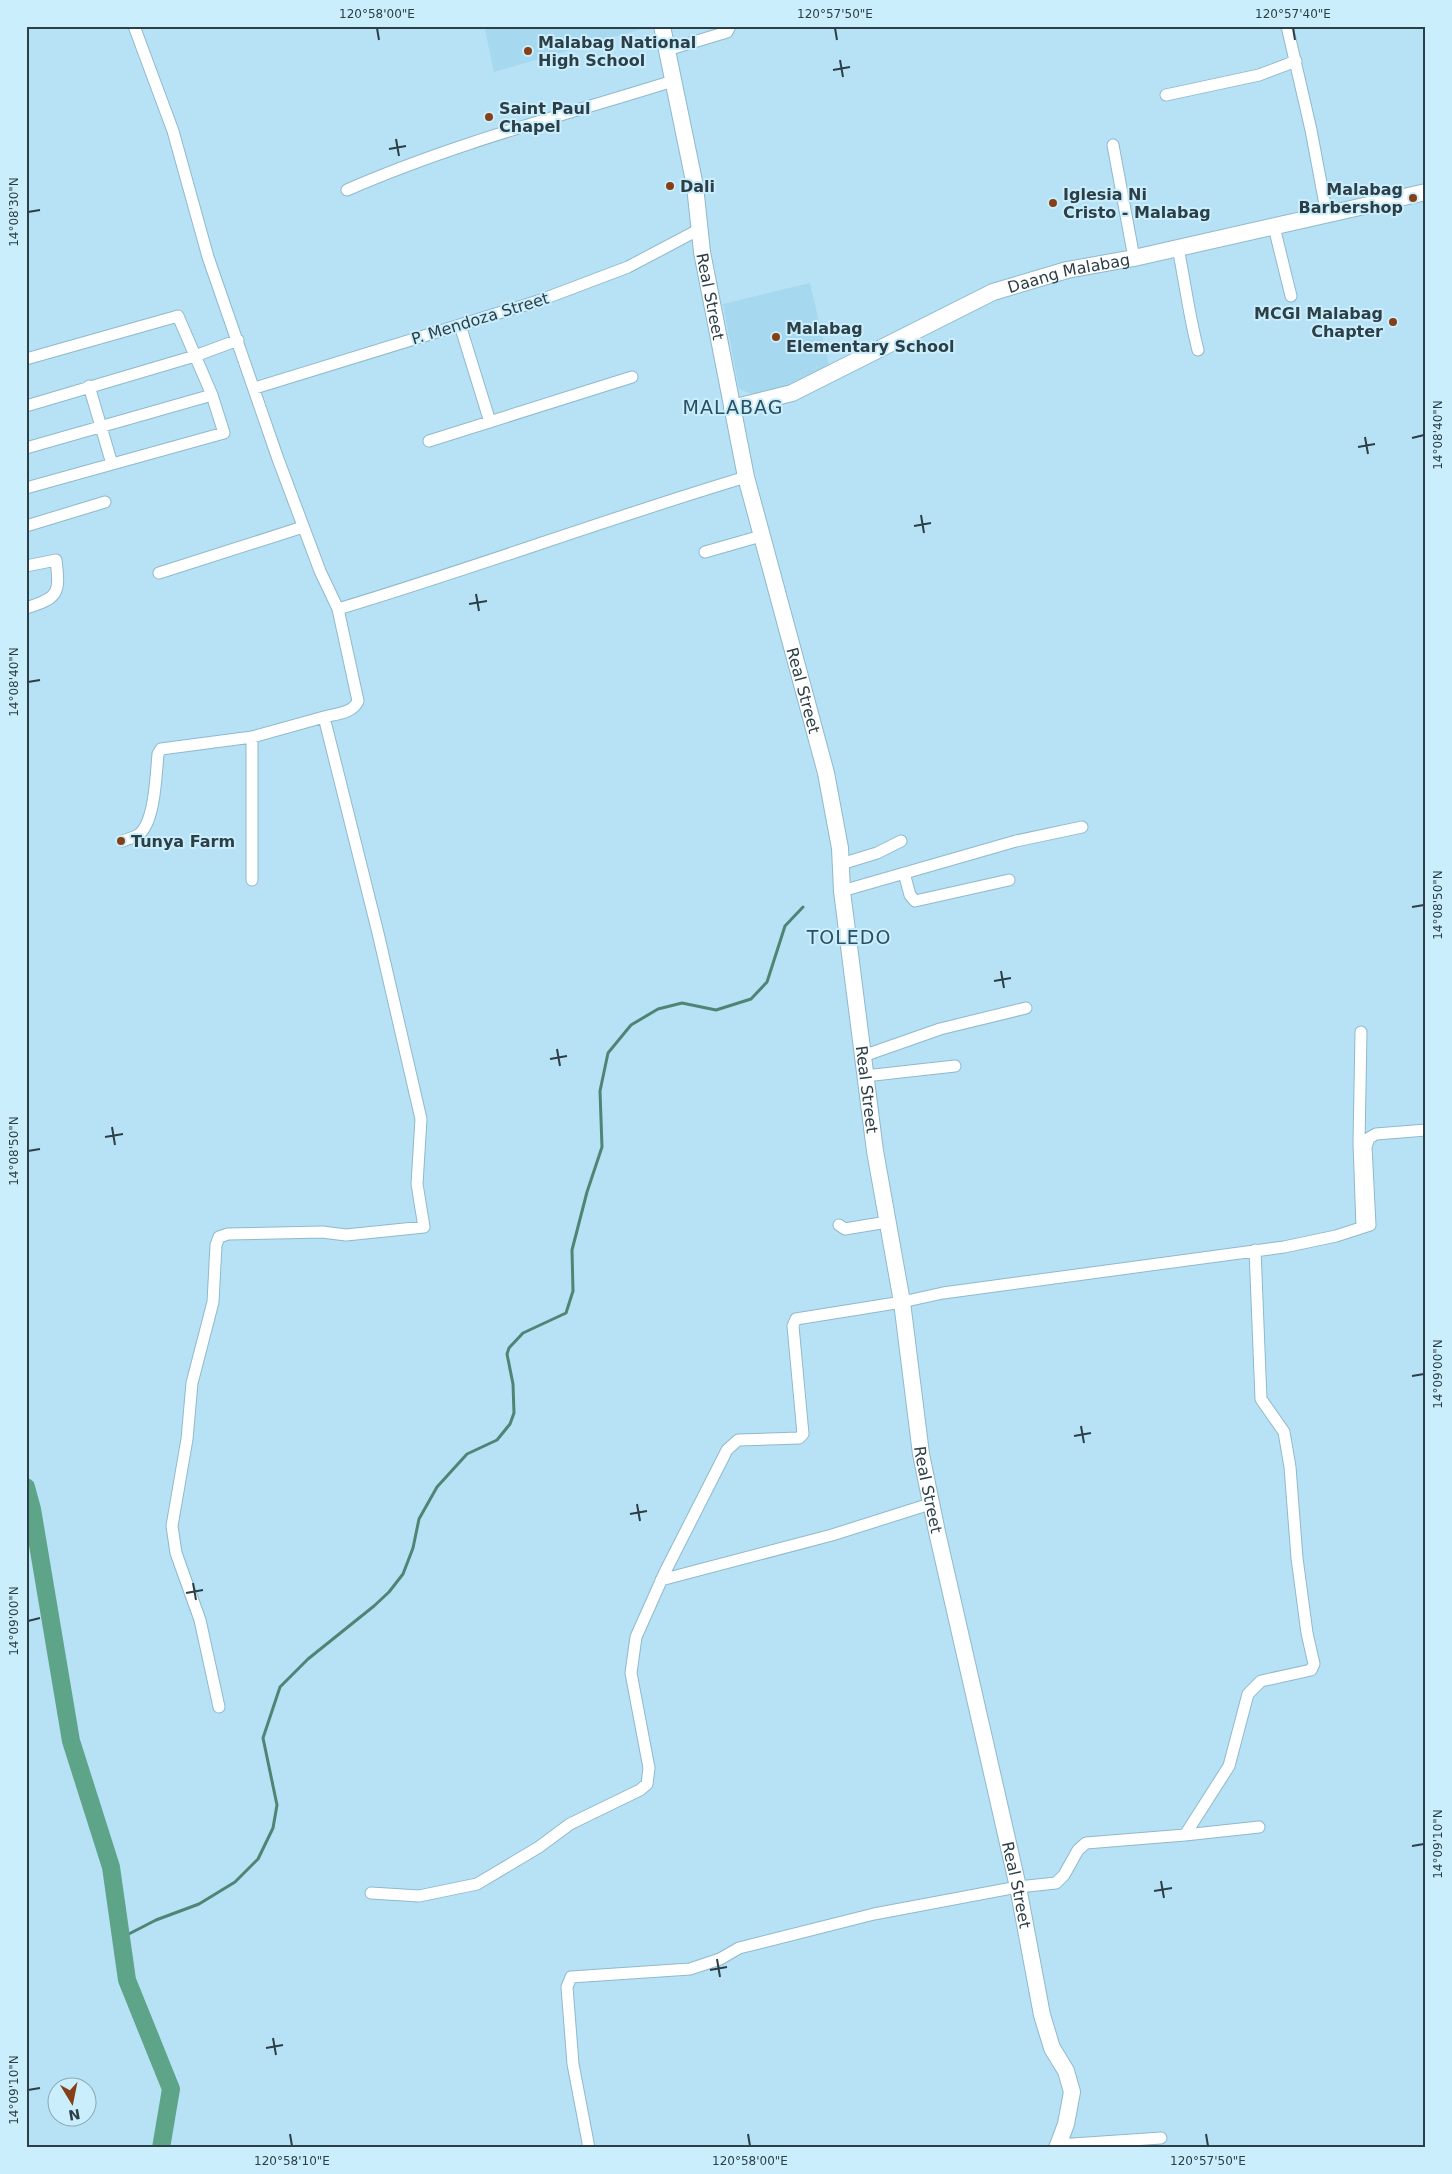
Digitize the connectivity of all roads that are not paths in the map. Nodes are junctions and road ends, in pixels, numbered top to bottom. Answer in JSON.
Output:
{"nodes":[{"id":1,"x":134,"y":26,"type":"edge"},
{"id":2,"x":662,"y":26,"type":"edge"},
{"id":3,"x":730,"y":26,"type":"edge"},
{"id":4,"x":1287,"y":26,"type":"edge"},
{"id":5,"x":667,"y":50,"type":"junction"},
{"id":6,"x":1296,"y":61,"type":"junction"},
{"id":7,"x":673,"y":81,"type":"junction"},
{"id":8,"x":1166,"y":94,"type":"dead end"},
{"id":9,"x":1113,"y":146,"type":"dead end"},
{"id":10,"x":347,"y":190,"type":"dead end"},
{"id":11,"x":1426,"y":192,"type":"edge"},
{"id":12,"x":1327,"y":215,"type":"junction"},
{"id":13,"x":1274,"y":227,"type":"junction"},
{"id":14,"x":698,"y":230,"type":"junction"},
{"id":15,"x":1178,"y":248,"type":"junction"},
{"id":16,"x":1134,"y":258,"type":"junction"},
{"id":17,"x":1291,"y":296,"type":"dead end"},
{"id":18,"x":460,"y":325,"type":"junction"},
{"id":19,"x":238,"y":340,"type":"junction"},
{"id":20,"x":1198,"y":350,"type":"dead end"},
{"id":21,"x":195,"y":356,"type":"junction"},
{"id":22,"x":26,"y":359,"type":"edge"},
{"id":23,"x":632,"y":377,"type":"dead end"},
{"id":24,"x":89,"y":386,"type":"junction"},
{"id":25,"x":255,"y":388,"type":"junction"},
{"id":26,"x":212,"y":396,"type":"junction"},
{"id":27,"x":26,"y":406,"type":"edge"},
{"id":28,"x":732,"y":408,"type":"junction"},
{"id":29,"x":490,"y":422,"type":"junction"},
{"id":30,"x":101,"y":426,"type":"junction"},
{"id":31,"x":429,"y":441,"type":"dead end"},
{"id":32,"x":26,"y":448,"type":"edge"},
{"id":33,"x":112,"y":464,"type":"junction"},
{"id":34,"x":746,"y":477,"type":"junction"},
{"id":35,"x":26,"y":488,"type":"edge"},
{"id":36,"x":105,"y":502,"type":"dead end"},
{"id":37,"x":26,"y":526,"type":"edge"},
{"id":38,"x":303,"y":528,"type":"junction"},
{"id":39,"x":761,"y":536,"type":"junction"},
{"id":40,"x":706,"y":552,"type":"dead end"},
{"id":41,"x":26,"y":566,"type":"edge"},
{"id":42,"x":159,"y":573,"type":"dead end"},
{"id":43,"x":26,"y":608,"type":"edge"},
{"id":44,"x":338,"y":609,"type":"junction"},
{"id":45,"x":324,"y":717,"type":"junction"},
{"id":46,"x":252,"y":737,"type":"junction"},
{"id":47,"x":1082,"y":827,"type":"dead end"},
{"id":48,"x":123,"y":841,"type":"dead end"},
{"id":49,"x":902,"y":841,"type":"dead end"},
{"id":50,"x":841,"y":864,"type":"junction"},
{"id":51,"x":904,"y":873,"type":"junction"},
{"id":52,"x":252,"y":880,"type":"dead end"},
{"id":53,"x":1009,"y":880,"type":"dead end"},
{"id":54,"x":842,"y":891,"type":"junction"},
{"id":55,"x":1026,"y":1008,"type":"dead end"},
{"id":56,"x":1361,"y":1032,"type":"dead end"},
{"id":57,"x":863,"y":1056,"type":"junction"},
{"id":58,"x":955,"y":1066,"type":"dead end"},
{"id":59,"x":865,"y":1076,"type":"junction"},
{"id":60,"x":1426,"y":1130,"type":"edge"},
{"id":61,"x":887,"y":1222,"type":"junction"},
{"id":62,"x":839,"y":1225,"type":"dead end"},
{"id":63,"x":1362,"y":1227,"type":"junction"},
{"id":64,"x":1255,"y":1250,"type":"junction"},
{"id":65,"x":902,"y":1302,"type":"junction"},
{"id":66,"x":930,"y":1504,"type":"junction"},
{"id":67,"x":661,"y":1580,"type":"junction"},
{"id":68,"x":219,"y":1707,"type":"dead end"},
{"id":69,"x":1259,"y":1828,"type":"dead end"},
{"id":70,"x":1184,"y":1835,"type":"junction"},
{"id":71,"x":1018,"y":1886,"type":"junction"},
{"id":72,"x":371,"y":1892,"type":"dead end"},
{"id":73,"x":1161,"y":2138,"type":"dead end"},
{"id":74,"x":1057,"y":2146,"type":"edge"},
{"id":75,"x":589,"y":2148,"type":"edge"}],
"edges":[{"from":1,"to":19,"type":"street"},
{"from":2,"to":5,"type":"street","name":"Real Street"},
{"from":3,"to":5,"type":"street"},
{"from":4,"to":6,"type":"street"},
{"from":5,"to":7,"type":"street","name":"Real Street"},
{"from":6,"to":8,"type":"street"},
{"from":6,"to":12,"type":"street"},
{"from":7,"to":10,"type":"street"},
{"from":7,"to":14,"type":"street","name":"Real Street"},
{"from":9,"to":16,"type":"street"},
{"from":11,"to":12,"type":"street","name":"Daang Malabag"},
{"from":12,"to":13,"type":"street","name":"Daang Malabag"},
{"from":13,"to":15,"type":"street","name":"Daang Malabag"},
{"from":13,"to":17,"type":"street"},
{"from":14,"to":18,"type":"street","name":"P. Mendoza Street"},
{"from":14,"to":28,"type":"street","name":"Real Street"},
{"from":15,"to":16,"type":"street","name":"Daang Malabag"},
{"from":15,"to":20,"type":"street"},
{"from":16,"to":28,"type":"street","name":"Daang Malabag"},
{"from":18,"to":25,"type":"street","name":"P. Mendoza Street"},
{"from":18,"to":29,"type":"street"},
{"from":19,"to":21,"type":"street"},
{"from":19,"to":25,"type":"street"},
{"from":21,"to":22,"type":"street"},
{"from":21,"to":24,"type":"street"},
{"from":21,"to":26,"type":"street"},
{"from":23,"to":29,"type":"street"},
{"from":24,"to":27,"type":"street"},
{"from":24,"to":30,"type":"street"},
{"from":25,"to":38,"type":"street"},
{"from":26,"to":30,"type":"street"},
{"from":26,"to":33,"type":"street"},
{"from":28,"to":34,"type":"street","name":"Real Street"},
{"from":29,"to":31,"type":"street"},
{"from":30,"to":32,"type":"street"},
{"from":30,"to":33,"type":"street"},
{"from":33,"to":35,"type":"street"},
{"from":34,"to":39,"type":"street","name":"Real Street"},
{"from":34,"to":44,"type":"street"},
{"from":36,"to":37,"type":"street"},
{"from":38,"to":42,"type":"street"},
{"from":38,"to":44,"type":"street"},
{"from":39,"to":40,"type":"street"},
{"from":39,"to":50,"type":"street","name":"Real Street"},
{"from":41,"to":43,"type":"street"},
{"from":44,"to":45,"type":"street"},
{"from":45,"to":46,"type":"street"},
{"from":45,"to":68,"type":"street"},
{"from":46,"to":48,"type":"street"},
{"from":46,"to":52,"type":"street"},
{"from":47,"to":51,"type":"street"},
{"from":49,"to":50,"type":"street"},
{"from":50,"to":54,"type":"street","name":"Real Street"},
{"from":51,"to":53,"type":"street"},
{"from":51,"to":54,"type":"street"},
{"from":54,"to":57,"type":"street","name":"Real Street"},
{"from":55,"to":57,"type":"street"},
{"from":56,"to":63,"type":"street"},
{"from":57,"to":59,"type":"street","name":"Real Street"},
{"from":58,"to":59,"type":"street"},
{"from":59,"to":61,"type":"street","name":"Real Street"},
{"from":60,"to":63,"type":"street"},
{"from":61,"to":62,"type":"street"},
{"from":61,"to":65,"type":"street","name":"Real Street"},
{"from":63,"to":64,"type":"street"},
{"from":64,"to":65,"type":"street"},
{"from":64,"to":70,"type":"street"},
{"from":65,"to":66,"type":"street","name":"Real Street"},
{"from":65,"to":67,"type":"street"},
{"from":66,"to":67,"type":"street"},
{"from":66,"to":71,"type":"street","name":"Real Street"},
{"from":67,"to":72,"type":"street"},
{"from":69,"to":70,"type":"street"},
{"from":70,"to":71,"type":"street"},
{"from":71,"to":74,"type":"street","name":"Real Street"},
{"from":71,"to":75,"type":"street"},
{"from":73,"to":74,"type":"street"}]}
